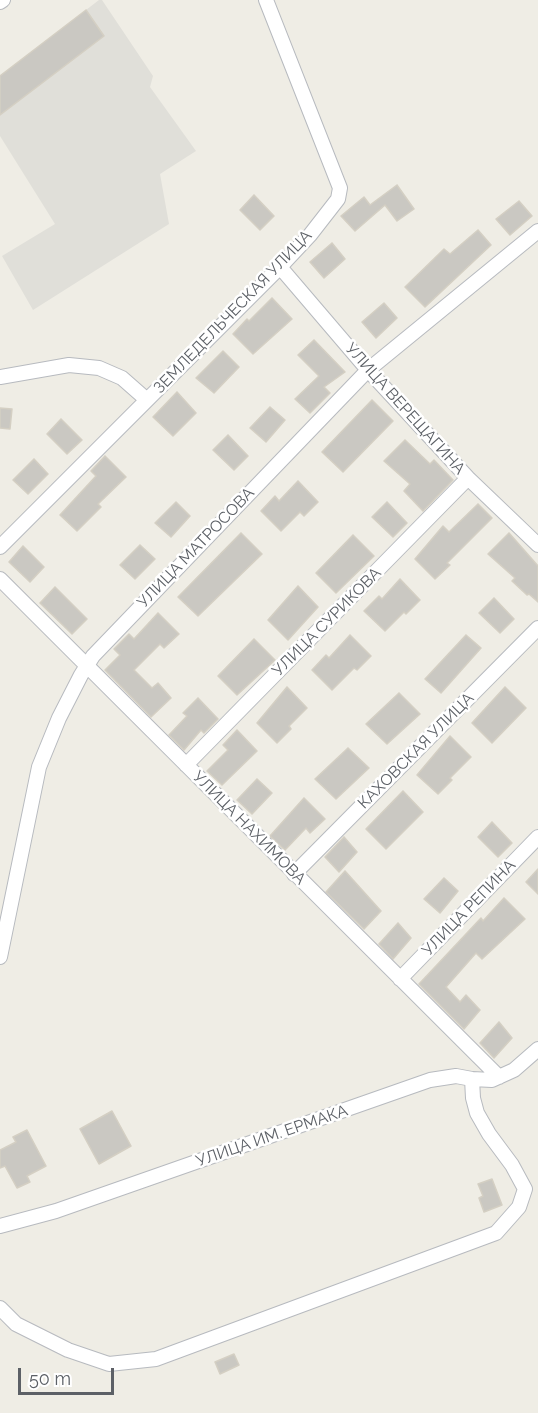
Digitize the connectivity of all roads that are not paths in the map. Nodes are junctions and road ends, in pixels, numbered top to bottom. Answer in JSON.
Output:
{"nodes":[{"id":1,"x":266,"y":0,"type":"edge"},
{"id":2,"x":538,"y":231,"type":"edge"},
{"id":3,"x":280,"y":267,"type":"junction"},
{"id":4,"x":368,"y":370,"type":"junction"},
{"id":5,"x":0,"y":376,"type":"edge"},
{"id":6,"x":147,"y":400,"type":"junction"},
{"id":7,"x":468,"y":478,"type":"junction"},
{"id":8,"x":538,"y":545,"type":"edge"},
{"id":9,"x":0,"y":548,"type":"edge"},
{"id":10,"x":0,"y":579,"type":"edge"},
{"id":11,"x":538,"y":628,"type":"edge"},
{"id":12,"x":86,"y":666,"type":"junction"},
{"id":13,"x":186,"y":765,"type":"junction"},
{"id":14,"x":538,"y":837,"type":"edge"},
{"id":15,"x":294,"y":874,"type":"junction"},
{"id":16,"x":0,"y":957,"type":"edge"},
{"id":17,"x":400,"y":980,"type":"junction"},
{"id":18,"x":538,"y":1049,"type":"edge"},
{"id":19,"x":498,"y":1077,"type":"junction"},
{"id":20,"x":472,"y":1079,"type":"junction"},
{"id":21,"x":0,"y":1226,"type":"edge"},
{"id":22,"x":0,"y":1308,"type":"edge"}],
"edges":[{"from":1,"to":3,"type":"street","name":"ЗЕМЛЕДЕЛЬЧЕСКАЯ УЛИЦА"},
{"from":2,"to":4,"type":"street","name":"УЛИЦА МАТРОСОВА"},
{"from":3,"to":4,"type":"street","name":"УЛИЦА ВЕРЕЩАГИНА"},
{"from":3,"to":6,"type":"street","name":"ЗЕМЛЕДЕЛЬЧЕСКАЯ УЛИЦА"},
{"from":4,"to":7,"type":"street","name":"УЛИЦА ВЕРЕЩАГИНА"},
{"from":4,"to":12,"type":"street","name":"УЛИЦА МАТРОСОВА"},
{"from":5,"to":6,"type":"street"},
{"from":6,"to":9,"type":"street","name":"ЗЕМЛЕДЕЛЬЧЕСКАЯ УЛИЦА"},
{"from":7,"to":8,"type":"street","name":"УЛИЦА ВЕРЕЩАГИНА"},
{"from":7,"to":13,"type":"street","name":"УЛИЦА СУРИКОВА"},
{"from":10,"to":12,"type":"street","name":"УЛИЦА НАХИМОВА"},
{"from":11,"to":15,"type":"street","name":"КАХОВСКАЯ УЛИЦА"},
{"from":12,"to":13,"type":"street","name":"УЛИЦА НАХИМОВА"},
{"from":12,"to":16,"type":"street","name":"УЛИЦА МАТРОСОВА"},
{"from":13,"to":15,"type":"street","name":"УЛИЦА НАХИМОВА"},
{"from":14,"to":17,"type":"street","name":"УЛИЦА РЕПИНА"},
{"from":15,"to":17,"type":"street","name":"УЛИЦА НАХИМОВА"},
{"from":17,"to":19,"type":"street","name":"УЛИЦА НАХИМОВА"},
{"from":18,"to":19,"type":"street","name":"УЛИЦА ИМ. ЕРМАКА"},
{"from":19,"to":20,"type":"street","name":"УЛИЦА ИМ. ЕРМАКА"},
{"from":20,"to":21,"type":"street","name":"УЛИЦА ИМ. ЕРМАКА"},
{"from":20,"to":22,"type":"street"}]}
